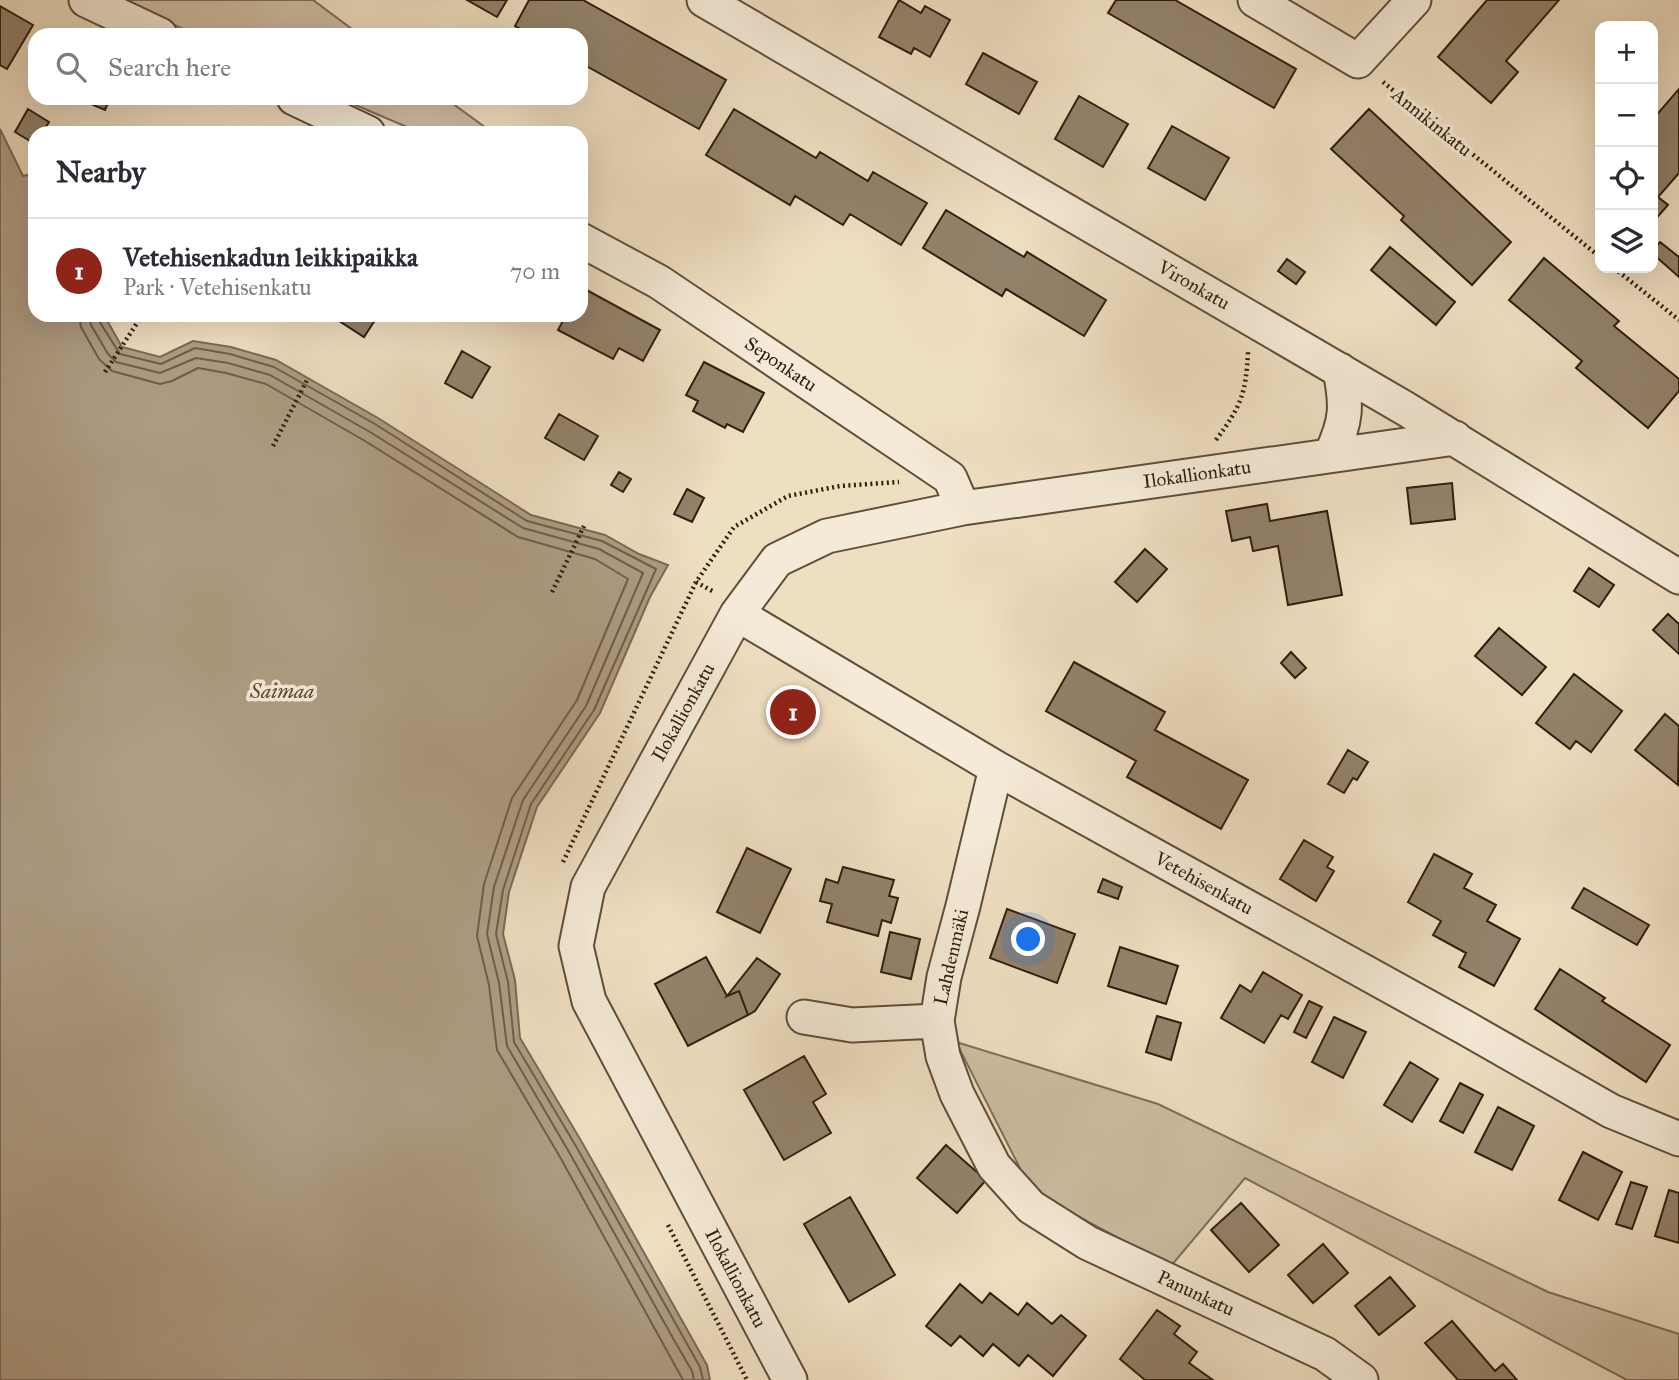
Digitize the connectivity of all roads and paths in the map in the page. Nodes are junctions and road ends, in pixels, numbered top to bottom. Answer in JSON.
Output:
{"nodes":[{"id":1,"x":86,"y":0,"type":"edge"},
{"id":2,"x":704,"y":0,"type":"edge"},
{"id":3,"x":1255,"y":0,"type":"edge"},
{"id":4,"x":1414,"y":0,"type":"edge"},
{"id":5,"x":145,"y":28,"type":"edge"},
{"id":6,"x":1357,"y":61,"type":"junction"},
{"id":7,"x":309,"y":105,"type":"edge"},
{"id":8,"x":353,"y":126,"type":"edge"},
{"id":9,"x":588,"y":244,"type":"edge"},
{"id":10,"x":1595,"y":253,"type":"edge"},
{"id":11,"x":1620,"y":273,"type":"edge"},
{"id":12,"x":1248,"y":316,"type":"junction"},
{"id":13,"x":1679,"y":320,"type":"edge"},
{"id":14,"x":138,"y":322,"type":"edge"},
{"id":15,"x":1340,"y":370,"type":"junction"},
{"id":16,"x":106,"y":372,"type":"dead end"},
{"id":17,"x":307,"y":380,"type":"dead end"},
{"id":18,"x":1455,"y":438,"type":"junction"},
{"id":19,"x":273,"y":446,"type":"dead end"},
{"id":20,"x":1209,"y":449,"type":"dead end"},
{"id":21,"x":1331,"y":454,"type":"junction"},
{"id":22,"x":963,"y":508,"type":"junction"},
{"id":23,"x":584,"y":526,"type":"dead end"},
{"id":24,"x":1679,"y":577,"type":"edge"},
{"id":25,"x":552,"y":592,"type":"dead end"},
{"id":26,"x":737,"y":614,"type":"junction"},
{"id":27,"x":996,"y":768,"type":"junction"},
{"id":28,"x":804,"y":1017,"type":"dead end"},
{"id":29,"x":937,"y":1021,"type":"junction"},
{"id":30,"x":1679,"y":1139,"type":"edge"},
{"id":31,"x":1031,"y":1207,"type":"joint"},
{"id":32,"x":790,"y":1380,"type":"edge"},
{"id":33,"x":1361,"y":1380,"type":"edge"}],
"edges":[{"from":1,"to":5,"type":"street"},
{"from":2,"to":12,"type":"street","name":"Vironkatu"},
{"from":3,"to":6,"type":"street"},
{"from":4,"to":6,"type":"street"},
{"from":6,"to":10,"type":"path","name":"Annikinkatu"},
{"from":7,"to":8,"type":"street"},
{"from":9,"to":22,"type":"street","name":"Seponkatu"},
{"from":11,"to":13,"type":"path"},
{"from":12,"to":15,"type":"street","name":"Vironkatu"},
{"from":12,"to":20,"type":"path"},
{"from":14,"to":16,"type":"path"},
{"from":15,"to":18,"type":"street","name":"Vironkatu"},
{"from":15,"to":21,"type":"street"},
{"from":17,"to":19,"type":"path"},
{"from":18,"to":21,"type":"street","name":"Ilokallionkatu"},
{"from":18,"to":24,"type":"street","name":"Vironkatu"},
{"from":21,"to":22,"type":"street","name":"Ilokallionkatu"},
{"from":22,"to":26,"type":"street","name":"Ilokallionkatu"},
{"from":23,"to":25,"type":"path"},
{"from":26,"to":27,"type":"street","name":"Vetehisenkatu"},
{"from":26,"to":32,"type":"street","name":"Ilokallionkatu"},
{"from":27,"to":29,"type":"street","name":"Lahdenmäki"},
{"from":27,"to":30,"type":"street","name":"Vetehisenkatu"},
{"from":28,"to":29,"type":"street"},
{"from":29,"to":31,"type":"street","name":"Lahdenmäki"},
{"from":31,"to":33,"type":"street","name":"Panunkatu"}]}
